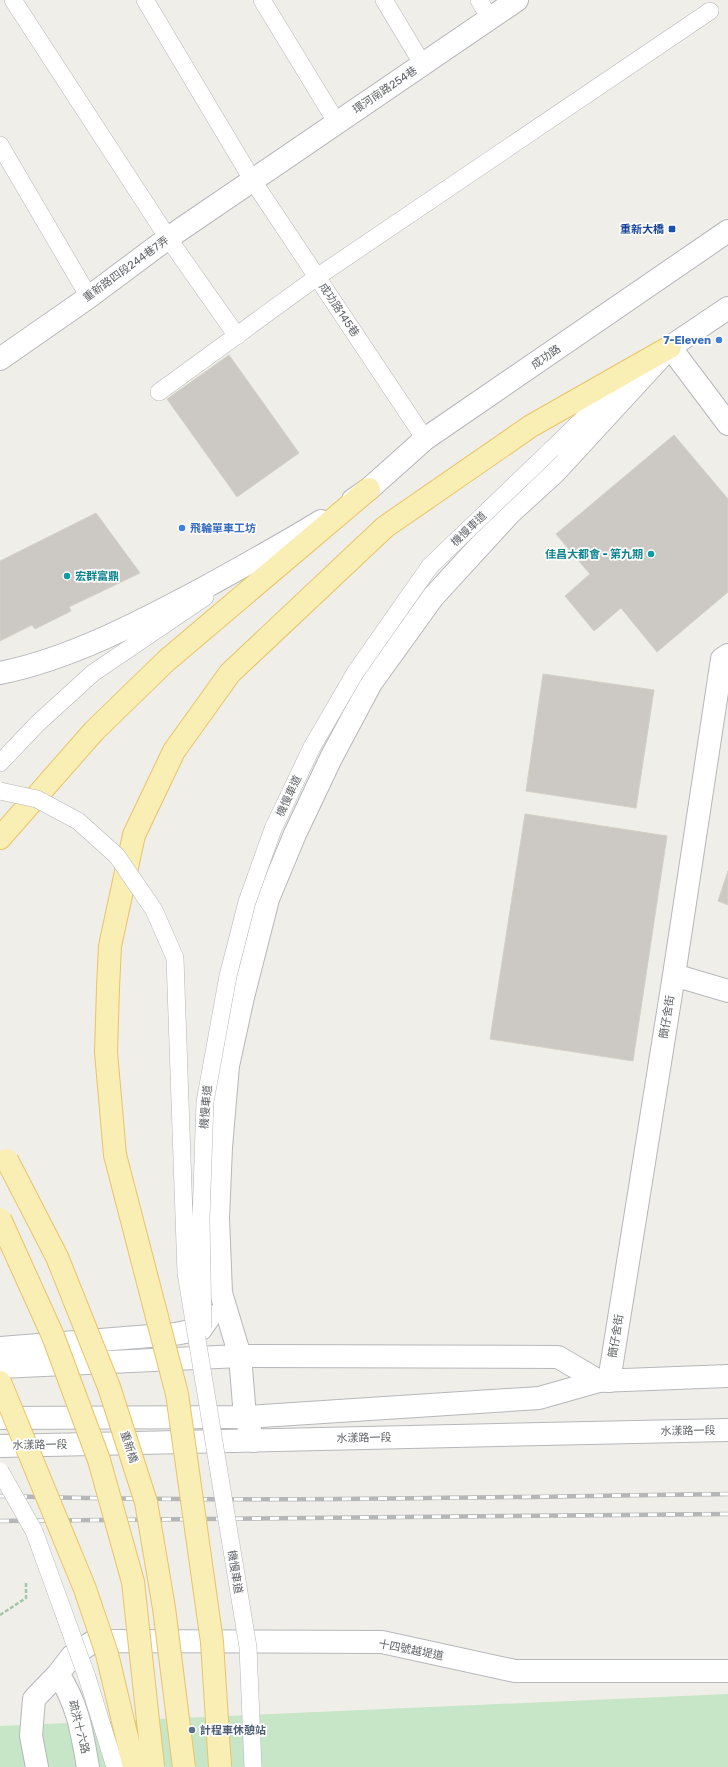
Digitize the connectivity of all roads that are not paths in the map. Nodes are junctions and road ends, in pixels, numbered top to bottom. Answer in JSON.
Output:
{"nodes":[{"id":1,"x":13,"y":0,"type":"edge"},
{"id":2,"x":144,"y":0,"type":"edge"},
{"id":3,"x":262,"y":0,"type":"edge"},
{"id":4,"x":384,"y":0,"type":"edge"},
{"id":5,"x":479,"y":0,"type":"edge"},
{"id":6,"x":517,"y":0,"type":"edge"},
{"id":7,"x":710,"y":11,"type":"dead end"},
{"id":8,"x":490,"y":19,"type":"junction"},
{"id":9,"x":423,"y":65,"type":"junction"},
{"id":10,"x":337,"y":123,"type":"junction"},
{"id":11,"x":0,"y":145,"type":"edge"},
{"id":12,"x":253,"y":181,"type":"junction"},
{"id":13,"x":728,"y":231,"type":"edge"},
{"id":14,"x":168,"y":238,"type":"junction"},
{"id":15,"x":317,"y":277,"type":"junction"},
{"id":16,"x":89,"y":297,"type":"junction"},
{"id":17,"x":728,"y":308,"type":"edge"},
{"id":18,"x":237,"y":336,"type":"junction"},
{"id":19,"x":670,"y":347,"type":"junction"},
{"id":20,"x":0,"y":359,"type":"edge"},
{"id":21,"x":159,"y":392,"type":"dead end"},
{"id":22,"x":728,"y":424,"type":"edge"},
{"id":23,"x":425,"y":440,"type":"junction"},
{"id":24,"x":369,"y":489,"type":"junction"},
{"id":25,"x":287,"y":542,"type":"junction"},
{"id":26,"x":728,"y":655,"type":"edge"},
{"id":27,"x":0,"y":673,"type":"edge"},
{"id":28,"x":0,"y":763,"type":"edge"},
{"id":29,"x":0,"y":791,"type":"edge"},
{"id":30,"x":0,"y":838,"type":"edge"},
{"id":31,"x":674,"y":975,"type":"junction"},
{"id":32,"x":728,"y":991,"type":"edge"},
{"id":33,"x":0,"y":1149,"type":"edge"},
{"id":34,"x":0,"y":1219,"type":"edge"},
{"id":35,"x":221,"y":1293,"type":"junction"},
{"id":36,"x":0,"y":1348,"type":"edge"},
{"id":37,"x":240,"y":1356,"type":"junction"},
{"id":38,"x":0,"y":1367,"type":"edge"},
{"id":39,"x":728,"y":1376,"type":"edge"},
{"id":40,"x":204,"y":1378,"type":"junction"},
{"id":41,"x":604,"y":1381,"type":"junction"},
{"id":42,"x":0,"y":1382,"type":"edge"},
{"id":43,"x":245,"y":1417,"type":"junction"},
{"id":44,"x":0,"y":1418,"type":"edge"},
{"id":45,"x":728,"y":1430,"type":"edge"},
{"id":46,"x":254,"y":1441,"type":"junction"},
{"id":47,"x":0,"y":1446,"type":"edge"},
{"id":48,"x":0,"y":1472,"type":"edge"},
{"id":49,"x":728,"y":1671,"type":"edge"},
{"id":50,"x":58,"y":1674,"type":"junction"},
{"id":51,"x":37,"y":1767,"type":"edge"},
{"id":52,"x":88,"y":1767,"type":"edge"},
{"id":53,"x":115,"y":1767,"type":"edge"},
{"id":54,"x":134,"y":1767,"type":"edge"},
{"id":55,"x":152,"y":1767,"type":"edge"},
{"id":56,"x":184,"y":1767,"type":"edge"},
{"id":57,"x":220,"y":1767,"type":"edge"},
{"id":58,"x":253,"y":1767,"type":"edge"}],
"edges":[{"from":1,"to":14,"type":"lane"},
{"from":2,"to":12,"type":"lane","name":"成功路145巷"},
{"from":3,"to":10,"type":"lane"},
{"from":4,"to":9,"type":"lane"},
{"from":5,"to":8,"type":"lane"},
{"from":6,"to":8,"type":"street","name":"環河南路254巷"},
{"from":7,"to":15,"type":"lane"},
{"from":8,"to":9,"type":"street","name":"環河南路254巷"},
{"from":9,"to":10,"type":"street","name":"環河南路254巷"},
{"from":10,"to":12,"type":"street","name":"環河南路254巷"},
{"from":11,"to":16,"type":"lane"},
{"from":12,"to":14,"type":"street","name":"重新路四段244巷7弄"},
{"from":12,"to":15,"type":"lane","name":"成功路145巷"},
{"from":13,"to":23,"type":"street","name":"成功路"},
{"from":14,"to":16,"type":"street","name":"重新路四段244巷7弄"},
{"from":14,"to":18,"type":"lane"},
{"from":15,"to":18,"type":"lane"},
{"from":15,"to":23,"type":"lane","name":"成功路145巷"},
{"from":16,"to":20,"type":"street","name":"重新路四段244巷7弄"},
{"from":17,"to":19,"type":"street"},
{"from":18,"to":21,"type":"lane"},
{"from":19,"to":22,"type":"street"},
{"from":19,"to":35,"type":"street"},
{"from":19,"to":40,"type":"lane","name":"機慢車道","bridge":true},
{"from":19,"to":57,"type":"main road","bridge":true},
{"from":23,"to":24,"type":"street","name":"成功路"},
{"from":24,"to":25,"type":"street","name":"成功路"},
{"from":24,"to":30,"type":"main road"},
{"from":25,"to":27,"type":"street","name":"成功路"},
{"from":25,"to":28,"type":"lane"},
{"from":26,"to":31,"type":"street","name":"簡仔舍街"},
{"from":29,"to":40,"type":"lane","name":"機慢車道","bridge":true},
{"from":31,"to":32,"type":"street"},
{"from":31,"to":41,"type":"street","name":"簡仔舍街"},
{"from":33,"to":56,"type":"main road","name":"重新橋","bridge":true},
{"from":34,"to":55,"type":"main road","bridge":true},
{"from":35,"to":36,"type":"street"},
{"from":35,"to":37,"type":"street"},
{"from":37,"to":38,"type":"street"},
{"from":37,"to":41,"type":"street"},
{"from":37,"to":43,"type":"street"},
{"from":39,"to":41,"type":"street"},
{"from":40,"to":58,"type":"lane","name":"機慢車道","bridge":true},
{"from":41,"to":43,"type":"street"},
{"from":42,"to":54,"type":"main road","bridge":true},
{"from":43,"to":44,"type":"street"},
{"from":43,"to":46,"type":"street"},
{"from":45,"to":46,"type":"street","name":"水漾路一段"},
{"from":46,"to":47,"type":"street","name":"水漾路一段"},
{"from":48,"to":53,"type":"lane","bridge":true},
{"from":49,"to":50,"type":"street","name":"十四號越堤道"},
{"from":50,"to":51,"type":"street"},
{"from":50,"to":52,"type":"street","name":"疏洪十六路"}]}
